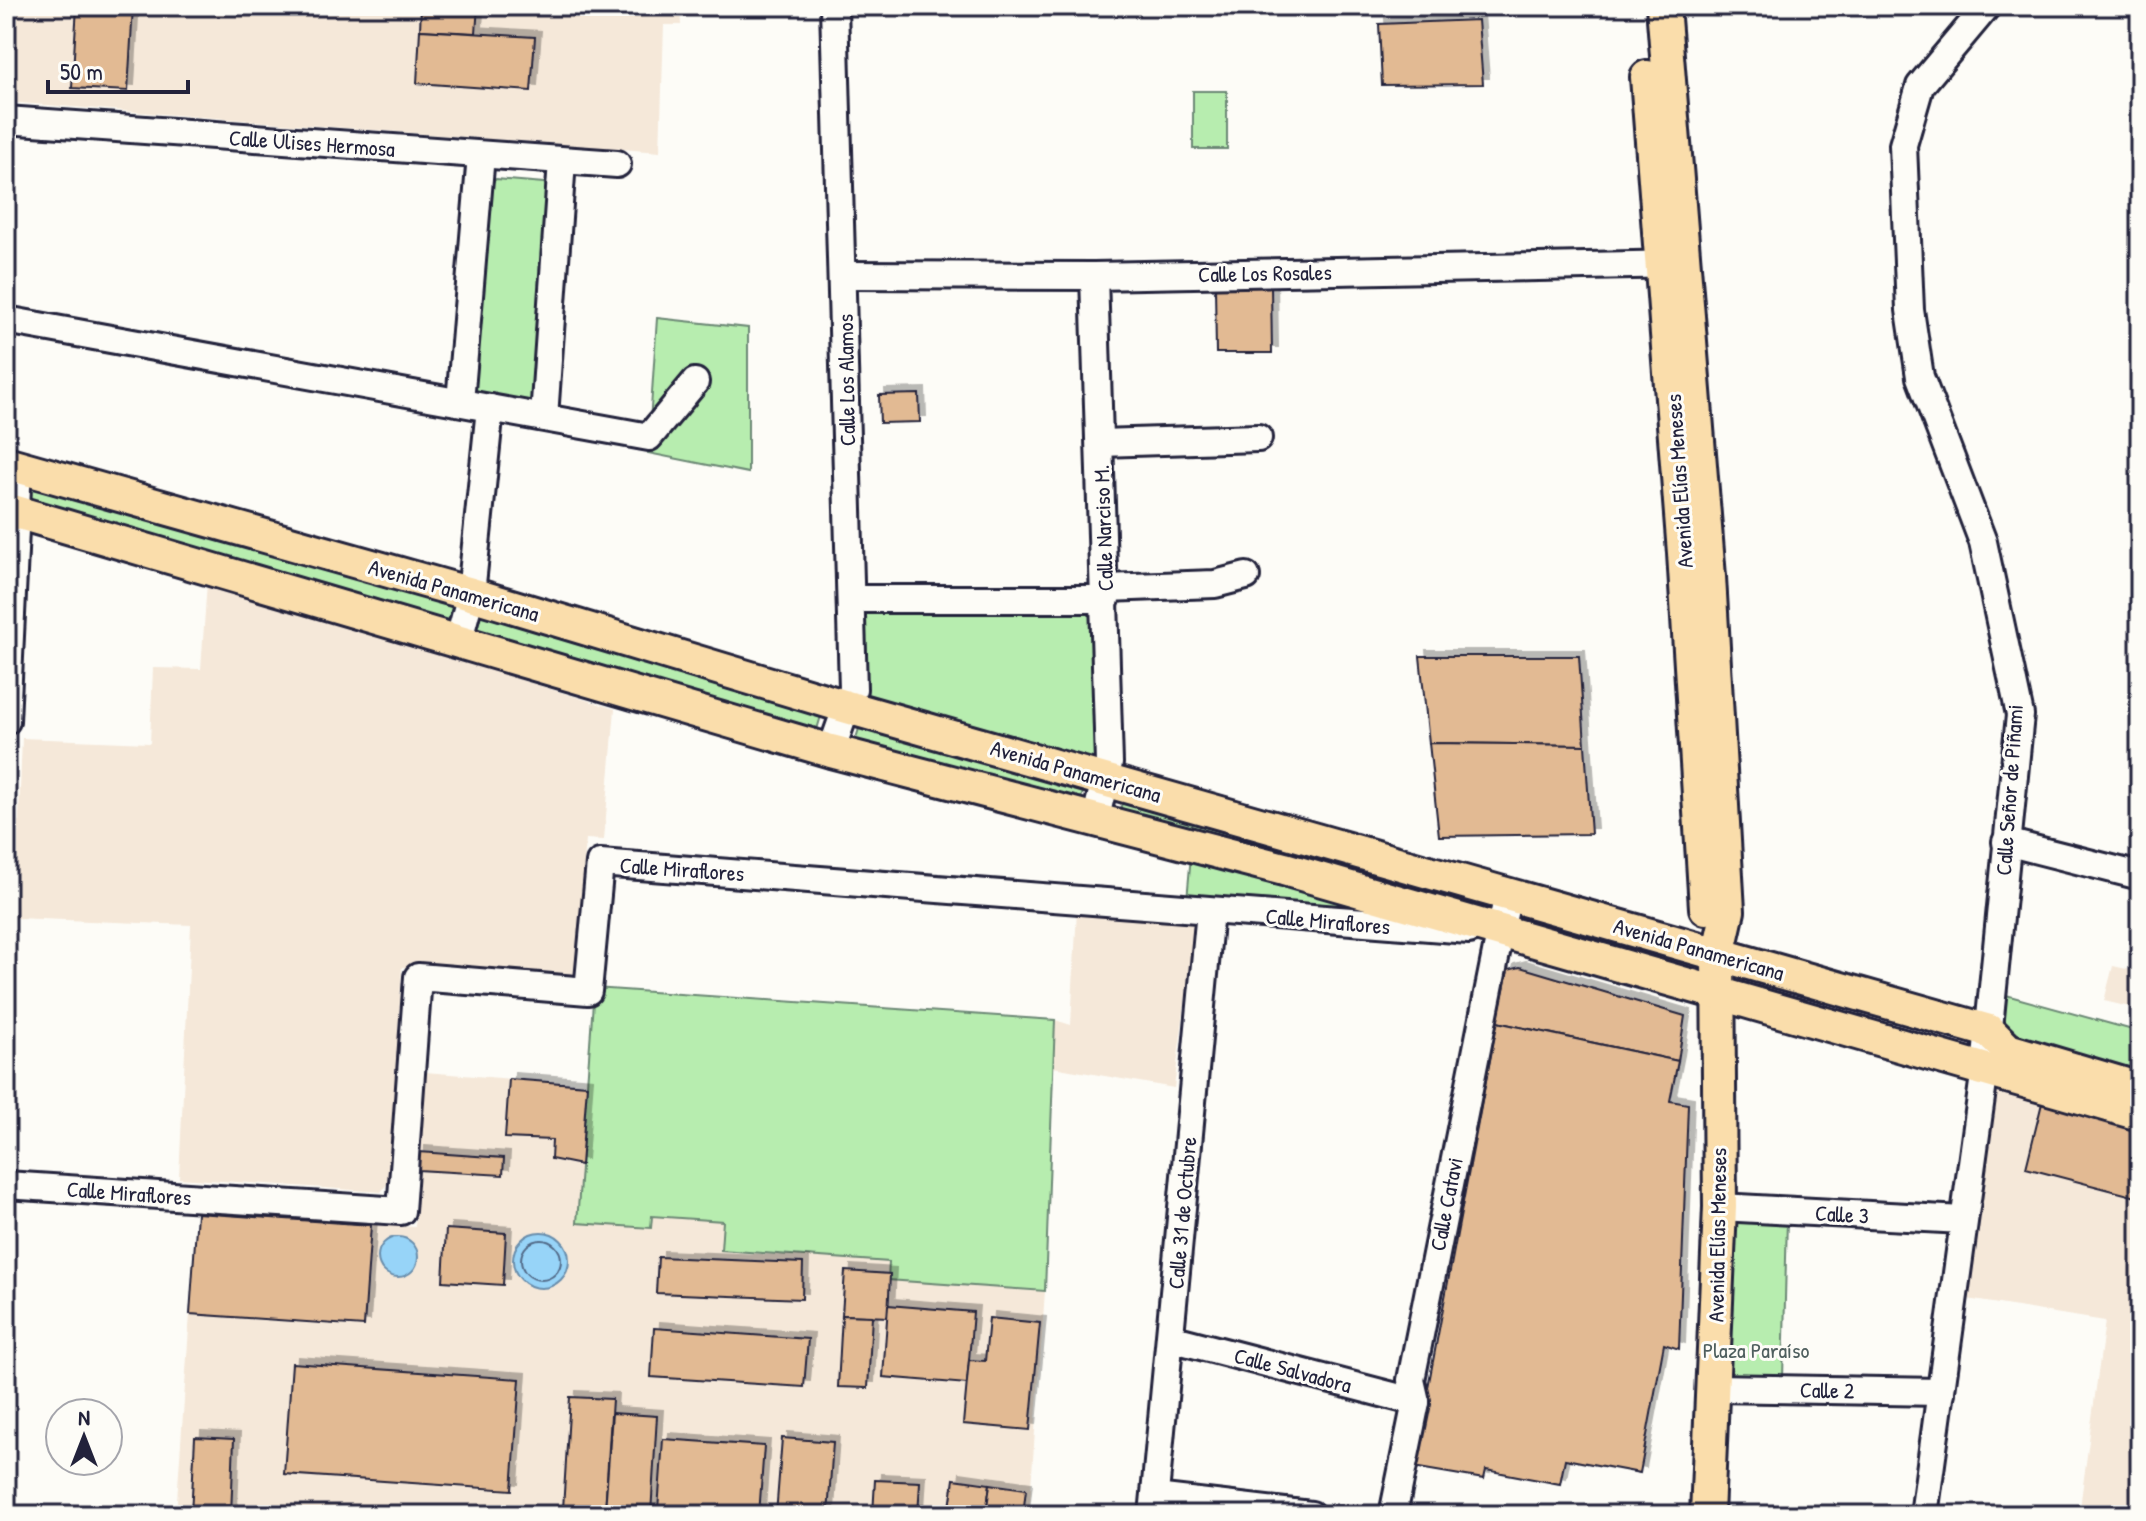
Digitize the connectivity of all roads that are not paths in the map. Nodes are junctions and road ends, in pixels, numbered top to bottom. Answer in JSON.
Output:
{"nodes":[{"id":1,"x":834,"y":6,"type":"edge"},
{"id":2,"x":1642,"y":6,"type":"edge"},
{"id":3,"x":1663,"y":6,"type":"edge"},
{"id":4,"x":1987,"y":6,"type":"edge"},
{"id":5,"x":6,"y":120,"type":"edge"},
{"id":6,"x":481,"y":155,"type":"junction"},
{"id":7,"x":562,"y":161,"type":"junction"},
{"id":8,"x":1664,"y":161,"type":"junction"},
{"id":9,"x":617,"y":164,"type":"dead end"},
{"id":10,"x":1674,"y":264,"type":"junction"},
{"id":11,"x":844,"y":275,"type":"junction"},
{"id":12,"x":1094,"y":276,"type":"junction"},
{"id":13,"x":6,"y":320,"type":"edge"},
{"id":14,"x":695,"y":382,"type":"dead end"},
{"id":15,"x":460,"y":402,"type":"junction"},
{"id":16,"x":490,"y":408,"type":"junction"},
{"id":17,"x":544,"y":417,"type":"junction"},
{"id":18,"x":1258,"y":438,"type":"dead end"},
{"id":19,"x":1100,"y":443,"type":"junction"},
{"id":20,"x":12,"y":464,"type":"edge"},
{"id":21,"x":11,"y":510,"type":"edge"},
{"id":22,"x":1246,"y":576,"type":"dead end"},
{"id":23,"x":1106,"y":593,"type":"junction"},
{"id":24,"x":471,"y":594,"type":"junction"},
{"id":25,"x":851,"y":599,"type":"junction"},
{"id":26,"x":458,"y":643,"type":"junction"},
{"id":27,"x":847,"y":707,"type":"junction"},
{"id":28,"x":6,"y":721,"type":"edge"},
{"id":29,"x":831,"y":751,"type":"junction"},
{"id":30,"x":1106,"y":780,"type":"junction"},
{"id":31,"x":1095,"y":821,"type":"junction"},
{"id":32,"x":2006,"y":842,"type":"junction"},
{"id":33,"x":2140,"y":876,"type":"edge"},
{"id":34,"x":1508,"y":893,"type":"junction"},
{"id":35,"x":1210,"y":911,"type":"junction"},
{"id":36,"x":1499,"y":932,"type":"junction"},
{"id":37,"x":1718,"y":955,"type":"junction"},
{"id":38,"x":1719,"y":994,"type":"junction"},
{"id":39,"x":1989,"y":1031,"type":"junction"},
{"id":40,"x":1985,"y":1068,"type":"junction"},
{"id":41,"x":2140,"y":1089,"type":"edge"},
{"id":42,"x":2140,"y":1114,"type":"edge"},
{"id":43,"x":6,"y":1185,"type":"edge"},
{"id":44,"x":1720,"y":1207,"type":"junction"},
{"id":45,"x":1963,"y":1220,"type":"junction"},
{"id":46,"x":1170,"y":1338,"type":"junction"},
{"id":47,"x":1713,"y":1388,"type":"junction"},
{"id":48,"x":1941,"y":1392,"type":"junction"},
{"id":49,"x":1416,"y":1402,"type":"junction"},
{"id":50,"x":1154,"y":1506,"type":"edge"},
{"id":51,"x":1311,"y":1515,"type":"edge"},
{"id":52,"x":1393,"y":1515,"type":"edge"},
{"id":53,"x":1707,"y":1515,"type":"edge"},
{"id":54,"x":1924,"y":1515,"type":"edge"}],
"edges":[{"from":1,"to":11,"type":"street","name":"Calle Los Alamos"},
{"from":2,"to":8,"type":"main road","name":"Avenida Elías Meneses"},
{"from":3,"to":8,"type":"main road","name":"Avenida Elías Meneses"},
{"from":4,"to":32,"type":"street","name":"Calle Señor de Piñami"},
{"from":5,"to":6,"type":"street","name":"Calle Ulises Hermosa"},
{"from":6,"to":7,"type":"street","name":"Calle Ulises Hermosa"},
{"from":6,"to":15,"type":"street"},
{"from":7,"to":9,"type":"street","name":"Calle Ulises Hermosa"},
{"from":7,"to":17,"type":"street"},
{"from":8,"to":10,"type":"main road","name":"Avenida Elías Meneses"},
{"from":10,"to":12,"type":"street","name":"Calle Los Rosales"},
{"from":10,"to":37,"type":"main road","name":"Avenida Elías Meneses"},
{"from":11,"to":12,"type":"street","name":"Calle Los Rosales"},
{"from":11,"to":25,"type":"street","name":"Calle Los Alamos"},
{"from":12,"to":19,"type":"street","name":"Calle Narciso M."},
{"from":13,"to":15,"type":"street"},
{"from":14,"to":17,"type":"street"},
{"from":15,"to":16,"type":"street"},
{"from":16,"to":17,"type":"street"},
{"from":16,"to":24,"type":"street"},
{"from":18,"to":19,"type":"street"},
{"from":19,"to":23,"type":"street","name":"Calle Narciso M."},
{"from":20,"to":21,"type":"street"},
{"from":20,"to":24,"type":"main road","name":"Avenida Panamericana"},
{"from":21,"to":26,"type":"main road","name":"Avenida Panamericana"},
{"from":21,"to":28,"type":"street"},
{"from":22,"to":23,"type":"street"},
{"from":23,"to":25,"type":"street"},
{"from":23,"to":30,"type":"street","name":"Calle Narciso M."},
{"from":24,"to":26,"type":"street"},
{"from":24,"to":27,"type":"main road","name":"Avenida Panamericana"},
{"from":25,"to":27,"type":"street","name":"Calle Los Alamos"},
{"from":26,"to":29,"type":"main road","name":"Avenida Panamericana"},
{"from":27,"to":29,"type":"street","name":"Calle Los Alamos"},
{"from":27,"to":30,"type":"main road","name":"Avenida Panamericana"},
{"from":29,"to":31,"type":"main road","name":"Avenida Panamericana"},
{"from":30,"to":31,"type":"street","name":"Calle Narciso M."},
{"from":30,"to":34,"type":"main road","name":"Avenida Panamericana"},
{"from":31,"to":36,"type":"main road","name":"Avenida Panamericana"},
{"from":32,"to":33,"type":"street"},
{"from":32,"to":39,"type":"street","name":"Calle Señor de Piñami"},
{"from":34,"to":36,"type":"street","name":"Calle Catavi"},
{"from":34,"to":37,"type":"main road","name":"Avenida Panamericana"},
{"from":35,"to":36,"type":"street","name":"Calle Miraflores"},
{"from":35,"to":43,"type":"street","name":"Calle Miraflores"},
{"from":35,"to":46,"type":"street","name":"Calle 31 de Octubre"},
{"from":36,"to":38,"type":"main road","name":"Avenida Panamericana"},
{"from":36,"to":49,"type":"street","name":"Calle Catavi"},
{"from":37,"to":38,"type":"main road","name":"Avenida Elías Meneses"},
{"from":37,"to":39,"type":"main road","name":"Avenida Panamericana"},
{"from":38,"to":40,"type":"main road","name":"Avenida Panamericana"},
{"from":38,"to":44,"type":"main road","name":"Avenida Elías Meneses"},
{"from":39,"to":40,"type":"street","name":"Calle Señor de Piñami"},
{"from":39,"to":41,"type":"main road","name":"Avenida Panamericana"},
{"from":40,"to":42,"type":"main road","name":"Avenida Panamericana"},
{"from":40,"to":45,"type":"street","name":"Calle Señor de Piñami"},
{"from":44,"to":45,"type":"street","name":"Calle 3"},
{"from":44,"to":47,"type":"main road","name":"Avenida Elías Meneses"},
{"from":45,"to":48,"type":"street","name":"Calle Señor de Piñami"},
{"from":46,"to":49,"type":"street","name":"Calle Salvadora"},
{"from":46,"to":50,"type":"street","name":"Calle 31 de Octubre"},
{"from":47,"to":48,"type":"street","name":"Calle 2"},
{"from":47,"to":53,"type":"main road","name":"Avenida Elías Meneses"},
{"from":48,"to":54,"type":"street","name":"Calle Señor de Piñami"},
{"from":49,"to":52,"type":"street","name":"Calle Catavi"},
{"from":50,"to":51,"type":"street"}]}
